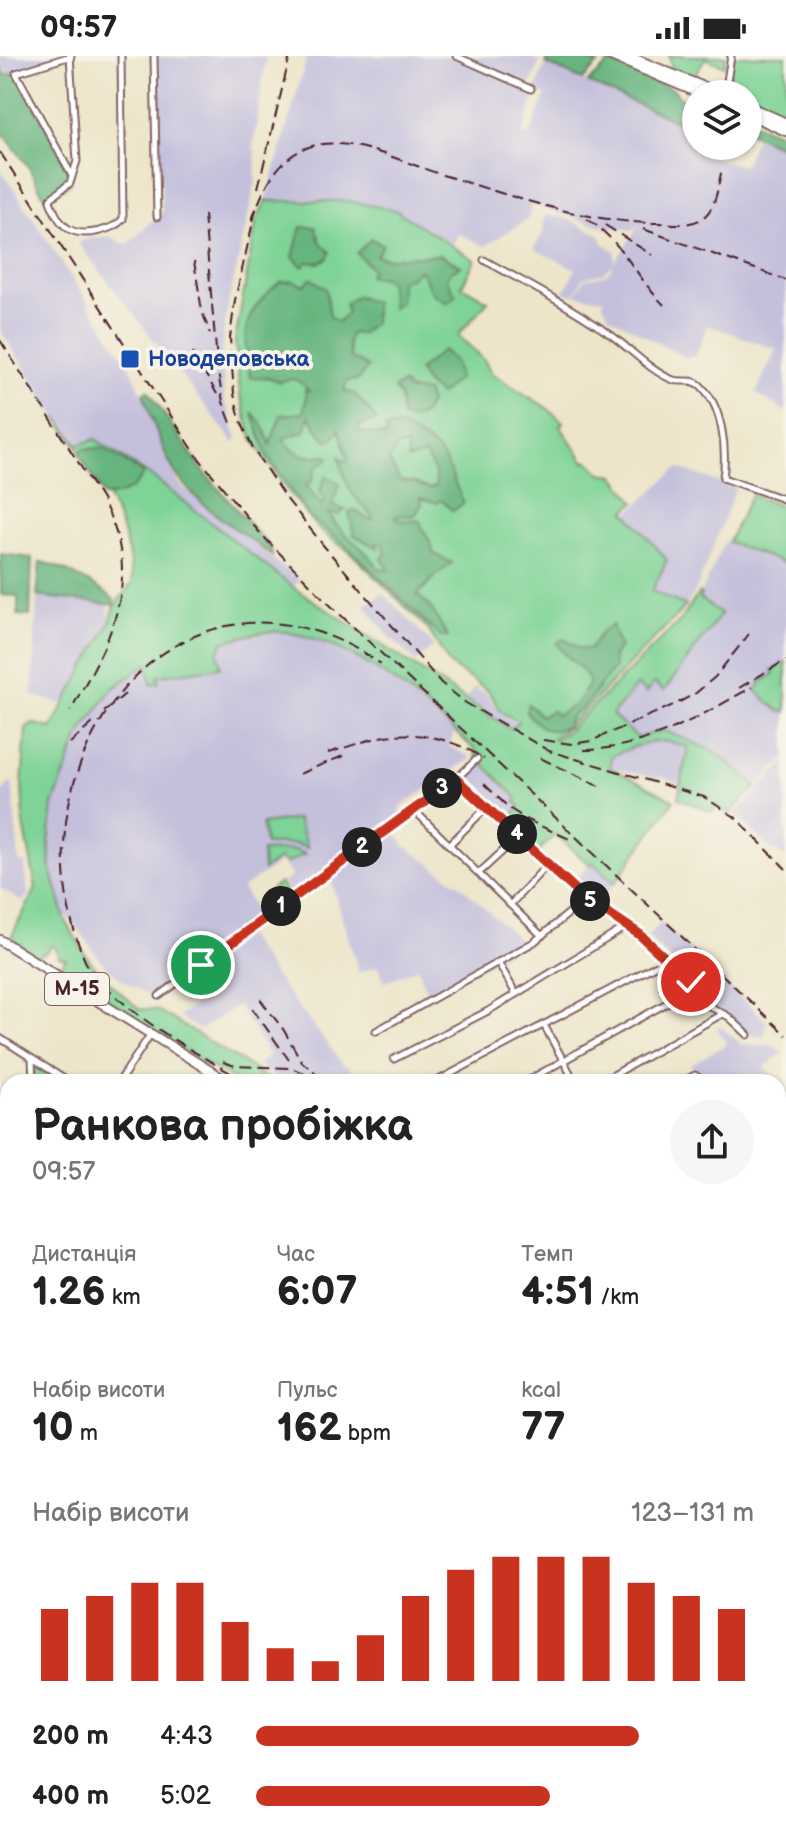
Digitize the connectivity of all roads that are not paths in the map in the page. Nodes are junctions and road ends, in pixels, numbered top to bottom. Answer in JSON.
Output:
{"nodes":[{"id":1,"x":70,"y":56,"type":"edge"},
{"id":2,"x":121,"y":56,"type":"edge"},
{"id":3,"x":154,"y":56,"type":"edge"},
{"id":4,"x":456,"y":56,"type":"edge"},
{"id":5,"x":611,"y":56,"type":"edge"},
{"id":6,"x":628,"y":56,"type":"edge"},
{"id":7,"x":731,"y":56,"type":"edge"},
{"id":8,"x":688,"y":80,"type":"edge"},
{"id":9,"x":726,"y":80,"type":"edge"},
{"id":10,"x":682,"y":86,"type":"edge"},
{"id":11,"x":531,"y":89,"type":"dead end"},
{"id":12,"x":762,"y":112,"type":"edge"},
{"id":13,"x":762,"y":120,"type":"edge"},
{"id":14,"x":786,"y":123,"type":"edge"},
{"id":15,"x":786,"y":131,"type":"edge"},
{"id":16,"x":72,"y":175,"type":"dead end"},
{"id":17,"x":157,"y":217,"type":"dead end"},
{"id":18,"x":484,"y":260,"type":"dead end"},
{"id":19,"x":785,"y":498,"type":"edge"},
{"id":20,"x":477,"y":759,"type":"dead end"},
{"id":21,"x":456,"y":779,"type":"junction"},
{"id":22,"x":487,"y":807,"type":"junction"},
{"id":23,"x":413,"y":809,"type":"junction"},
{"id":24,"x":519,"y":836,"type":"junction"},
{"id":25,"x":449,"y":845,"type":"junction"},
{"id":26,"x":547,"y":865,"type":"junction"},
{"id":27,"x":479,"y":873,"type":"junction"},
{"id":28,"x":586,"y":899,"type":"junction"},
{"id":29,"x":510,"y":905,"type":"junction"},
{"id":30,"x":627,"y":926,"type":"junction"},
{"id":31,"x":542,"y":936,"type":"junction"},
{"id":32,"x":0,"y":940,"type":"edge"},
{"id":33,"x":668,"y":959,"type":"junction"},
{"id":34,"x":498,"y":962,"type":"junction"},
{"id":35,"x":694,"y":988,"type":"junction"},
{"id":36,"x":516,"y":994,"type":"junction"},
{"id":37,"x":159,"y":996,"type":"dead end"},
{"id":38,"x":722,"y":1014,"type":"junction"},
{"id":39,"x":544,"y":1025,"type":"junction"},
{"id":40,"x":376,"y":1031,"type":"dead end"},
{"id":41,"x":150,"y":1035,"type":"junction"},
{"id":42,"x":748,"y":1035,"type":"dead end"},
{"id":43,"x":0,"y":1038,"type":"edge"},
{"id":44,"x":32,"y":1059,"type":"junction"},
{"id":45,"x":394,"y":1059,"type":"dead end"},
{"id":46,"x":562,"y":1062,"type":"junction"},
{"id":47,"x":33,"y":1074,"type":"edge"},
{"id":48,"x":56,"y":1074,"type":"edge"},
{"id":49,"x":124,"y":1074,"type":"edge"},
{"id":50,"x":215,"y":1074,"type":"edge"},
{"id":51,"x":450,"y":1074,"type":"edge"},
{"id":52,"x":540,"y":1074,"type":"edge"},
{"id":53,"x":570,"y":1074,"type":"edge"},
{"id":54,"x":615,"y":1074,"type":"edge"}],
"edges":[{"from":1,"to":2,"type":"street"},
{"from":1,"to":16,"type":"street"},
{"from":3,"to":17,"type":"street"},
{"from":4,"to":11,"type":"street"},
{"from":5,"to":10,"type":"main road"},
{"from":6,"to":8,"type":"main road"},
{"from":7,"to":9,"type":"street"},
{"from":12,"to":14,"type":"main road"},
{"from":13,"to":15,"type":"main road"},
{"from":18,"to":19,"type":"street"},
{"from":20,"to":21,"type":"street"},
{"from":21,"to":22,"type":"street"},
{"from":21,"to":23,"type":"street"},
{"from":22,"to":24,"type":"street"},
{"from":22,"to":25,"type":"street"},
{"from":23,"to":25,"type":"street"},
{"from":23,"to":37,"type":"street"},
{"from":24,"to":26,"type":"street"},
{"from":24,"to":27,"type":"street"},
{"from":25,"to":27,"type":"street"},
{"from":26,"to":28,"type":"street"},
{"from":26,"to":29,"type":"street"},
{"from":27,"to":29,"type":"street"},
{"from":28,"to":30,"type":"street"},
{"from":28,"to":31,"type":"street"},
{"from":29,"to":31,"type":"street"},
{"from":30,"to":33,"type":"street"},
{"from":30,"to":36,"type":"street"},
{"from":31,"to":34,"type":"street"},
{"from":32,"to":41,"type":"main road","number":"М-15"},
{"from":33,"to":35,"type":"street"},
{"from":33,"to":39,"type":"street"},
{"from":34,"to":36,"type":"street"},
{"from":34,"to":40,"type":"street"},
{"from":35,"to":38,"type":"street"},
{"from":35,"to":46,"type":"street"},
{"from":36,"to":45,"type":"street"},
{"from":38,"to":42,"type":"street"},
{"from":38,"to":54,"type":"street"},
{"from":39,"to":46,"type":"street"},
{"from":39,"to":51,"type":"street"},
{"from":41,"to":49,"type":"street"},
{"from":41,"to":50,"type":"main road","number":"М-15"},
{"from":43,"to":44,"type":"street"},
{"from":44,"to":47,"type":"street"},
{"from":44,"to":48,"type":"street"},
{"from":46,"to":52,"type":"street"},
{"from":46,"to":53,"type":"street"}]}
